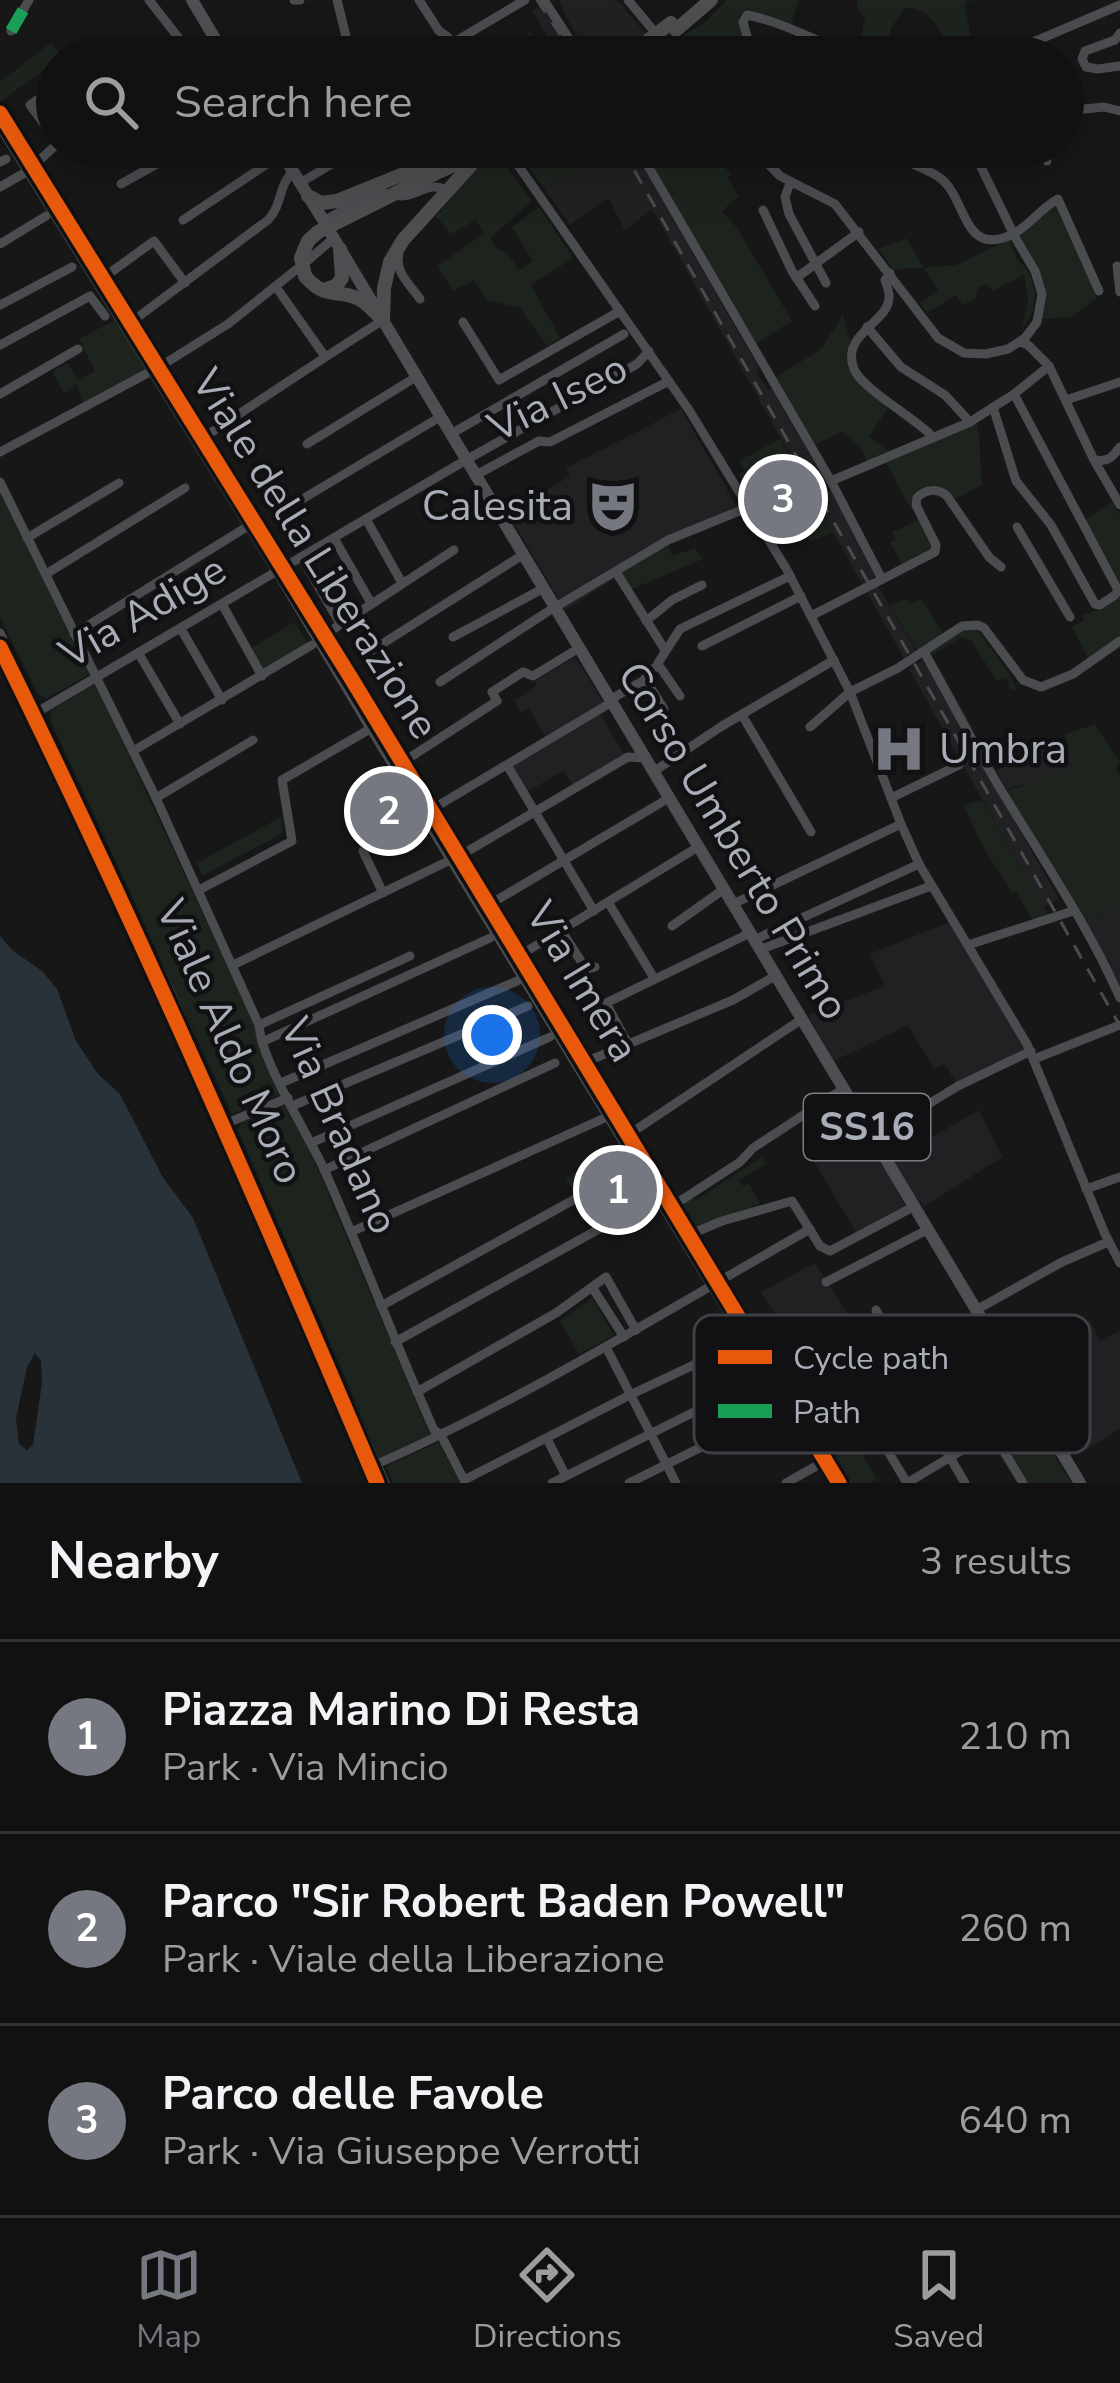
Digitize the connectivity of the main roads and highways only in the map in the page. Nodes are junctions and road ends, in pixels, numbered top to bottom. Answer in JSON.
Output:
{"nodes":[{"id":1,"x":192,"y":0,"type":"edge"},
{"id":2,"x":698,"y":0,"type":"edge"},
{"id":3,"x":711,"y":0,"type":"edge"},
{"id":4,"x":674,"y":26,"type":"junction"},
{"id":5,"x":213,"y":36,"type":"edge"},
{"id":6,"x":659,"y":36,"type":"edge"},
{"id":7,"x":663,"y":36,"type":"edge"},
{"id":8,"x":290,"y":168,"type":"edge"},
{"id":9,"x":436,"y":168,"type":"edge"},
{"id":10,"x":446,"y":168,"type":"edge"},
{"id":11,"x":460,"y":168,"type":"edge"},
{"id":12,"x":300,"y":184,"type":"junction"},
{"id":13,"x":329,"y":232,"type":"junction"},
{"id":14,"x":323,"y":290,"type":"junction"},
{"id":15,"x":383,"y":320,"type":"junction"},
{"id":16,"x":979,"y":1315,"type":"edge"},
{"id":17,"x":1061,"y":1453,"type":"edge"},
{"id":18,"x":1079,"y":1483,"type":"edge"}],
"edges":[{"from":1,"to":5,"type":"main road"},
{"from":2,"to":4,"type":"highway"},
{"from":3,"to":4,"type":"highway"},
{"from":4,"to":6,"type":"highway","bridge":true},
{"from":4,"to":7,"type":"highway","bridge":true},
{"from":8,"to":12,"type":"main road","name":"Corso Umberto Primo"},
{"from":9,"to":12,"type":"highway"},
{"from":10,"to":13,"type":"highway","bridge":true},
{"from":11,"to":15,"type":"highway","bridge":true},
{"from":12,"to":13,"type":"main road","name":"Corso Umberto Primo"},
{"from":13,"to":14,"type":"highway"},
{"from":13,"to":14,"type":"highway"},
{"from":13,"to":15,"type":"main road","name":"Corso Umberto Primo"},
{"from":14,"to":15,"type":"highway"},
{"from":15,"to":16,"type":"main road","name":"Corso Umberto Primo","number":"SS16"},
{"from":17,"to":18,"type":"main road","name":"Corso Umberto Primo","number":"SS16"}]}
